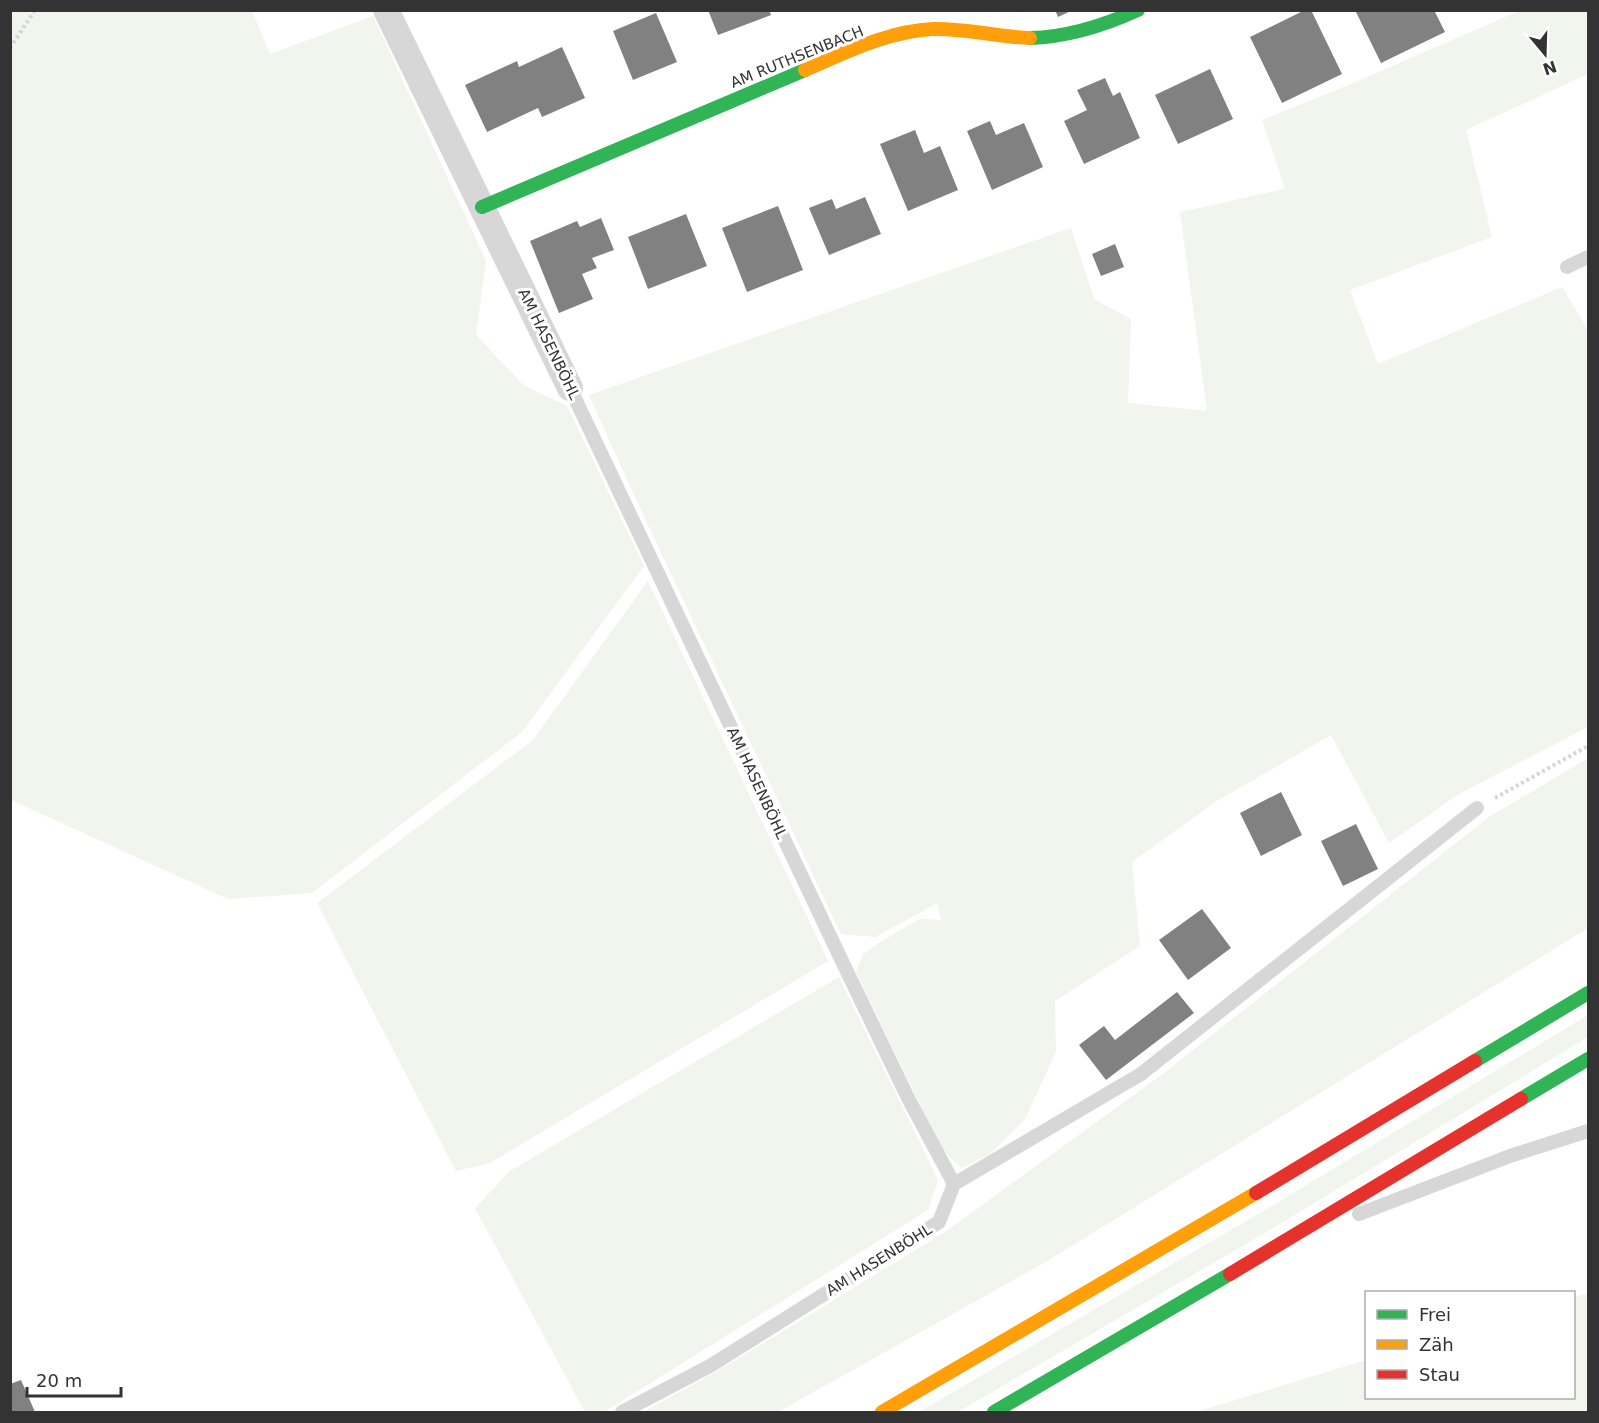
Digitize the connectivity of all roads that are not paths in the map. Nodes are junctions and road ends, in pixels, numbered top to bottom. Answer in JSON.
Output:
{"nodes":[{"id":1,"x":386,"y":10,"type":"edge"},
{"id":2,"x":1138,"y":10,"type":"edge"},
{"id":3,"x":482,"y":207,"type":"junction"},
{"id":4,"x":1588,"y":257,"type":"edge"},
{"id":5,"x":1567,"y":267,"type":"dead end"},
{"id":6,"x":570,"y":388,"type":"joint"},
{"id":7,"x":1478,"y":808,"type":"road end"},
{"id":8,"x":1588,"y":993,"type":"edge"},
{"id":9,"x":1588,"y":1059,"type":"edge"},
{"id":10,"x":1588,"y":1131,"type":"edge"},
{"id":11,"x":954,"y":1184,"type":"junction"},
{"id":12,"x":1284,"y":1243,"type":"junction"},
{"id":13,"x":622,"y":1413,"type":"edge"},
{"id":14,"x":882,"y":1413,"type":"edge"},
{"id":15,"x":994,"y":1413,"type":"edge"}],
"edges":[{"from":1,"to":3,"type":"street","name":"AM HASENBÖHL"},
{"from":2,"to":3,"type":"main road","name":"AM RUTHSENBACH"},
{"from":3,"to":6,"type":"street","name":"AM HASENBÖHL"},
{"from":4,"to":5,"type":"lane"},
{"from":6,"to":11,"type":"lane","name":"AM HASENBÖHL"},
{"from":7,"to":11,"type":"lane"},
{"from":8,"to":14,"type":"main road"},
{"from":9,"to":12,"type":"main road"},
{"from":10,"to":12,"type":"lane"},
{"from":11,"to":13,"type":"lane","name":"AM HASENBÖHL"},
{"from":12,"to":15,"type":"main road"}]}
